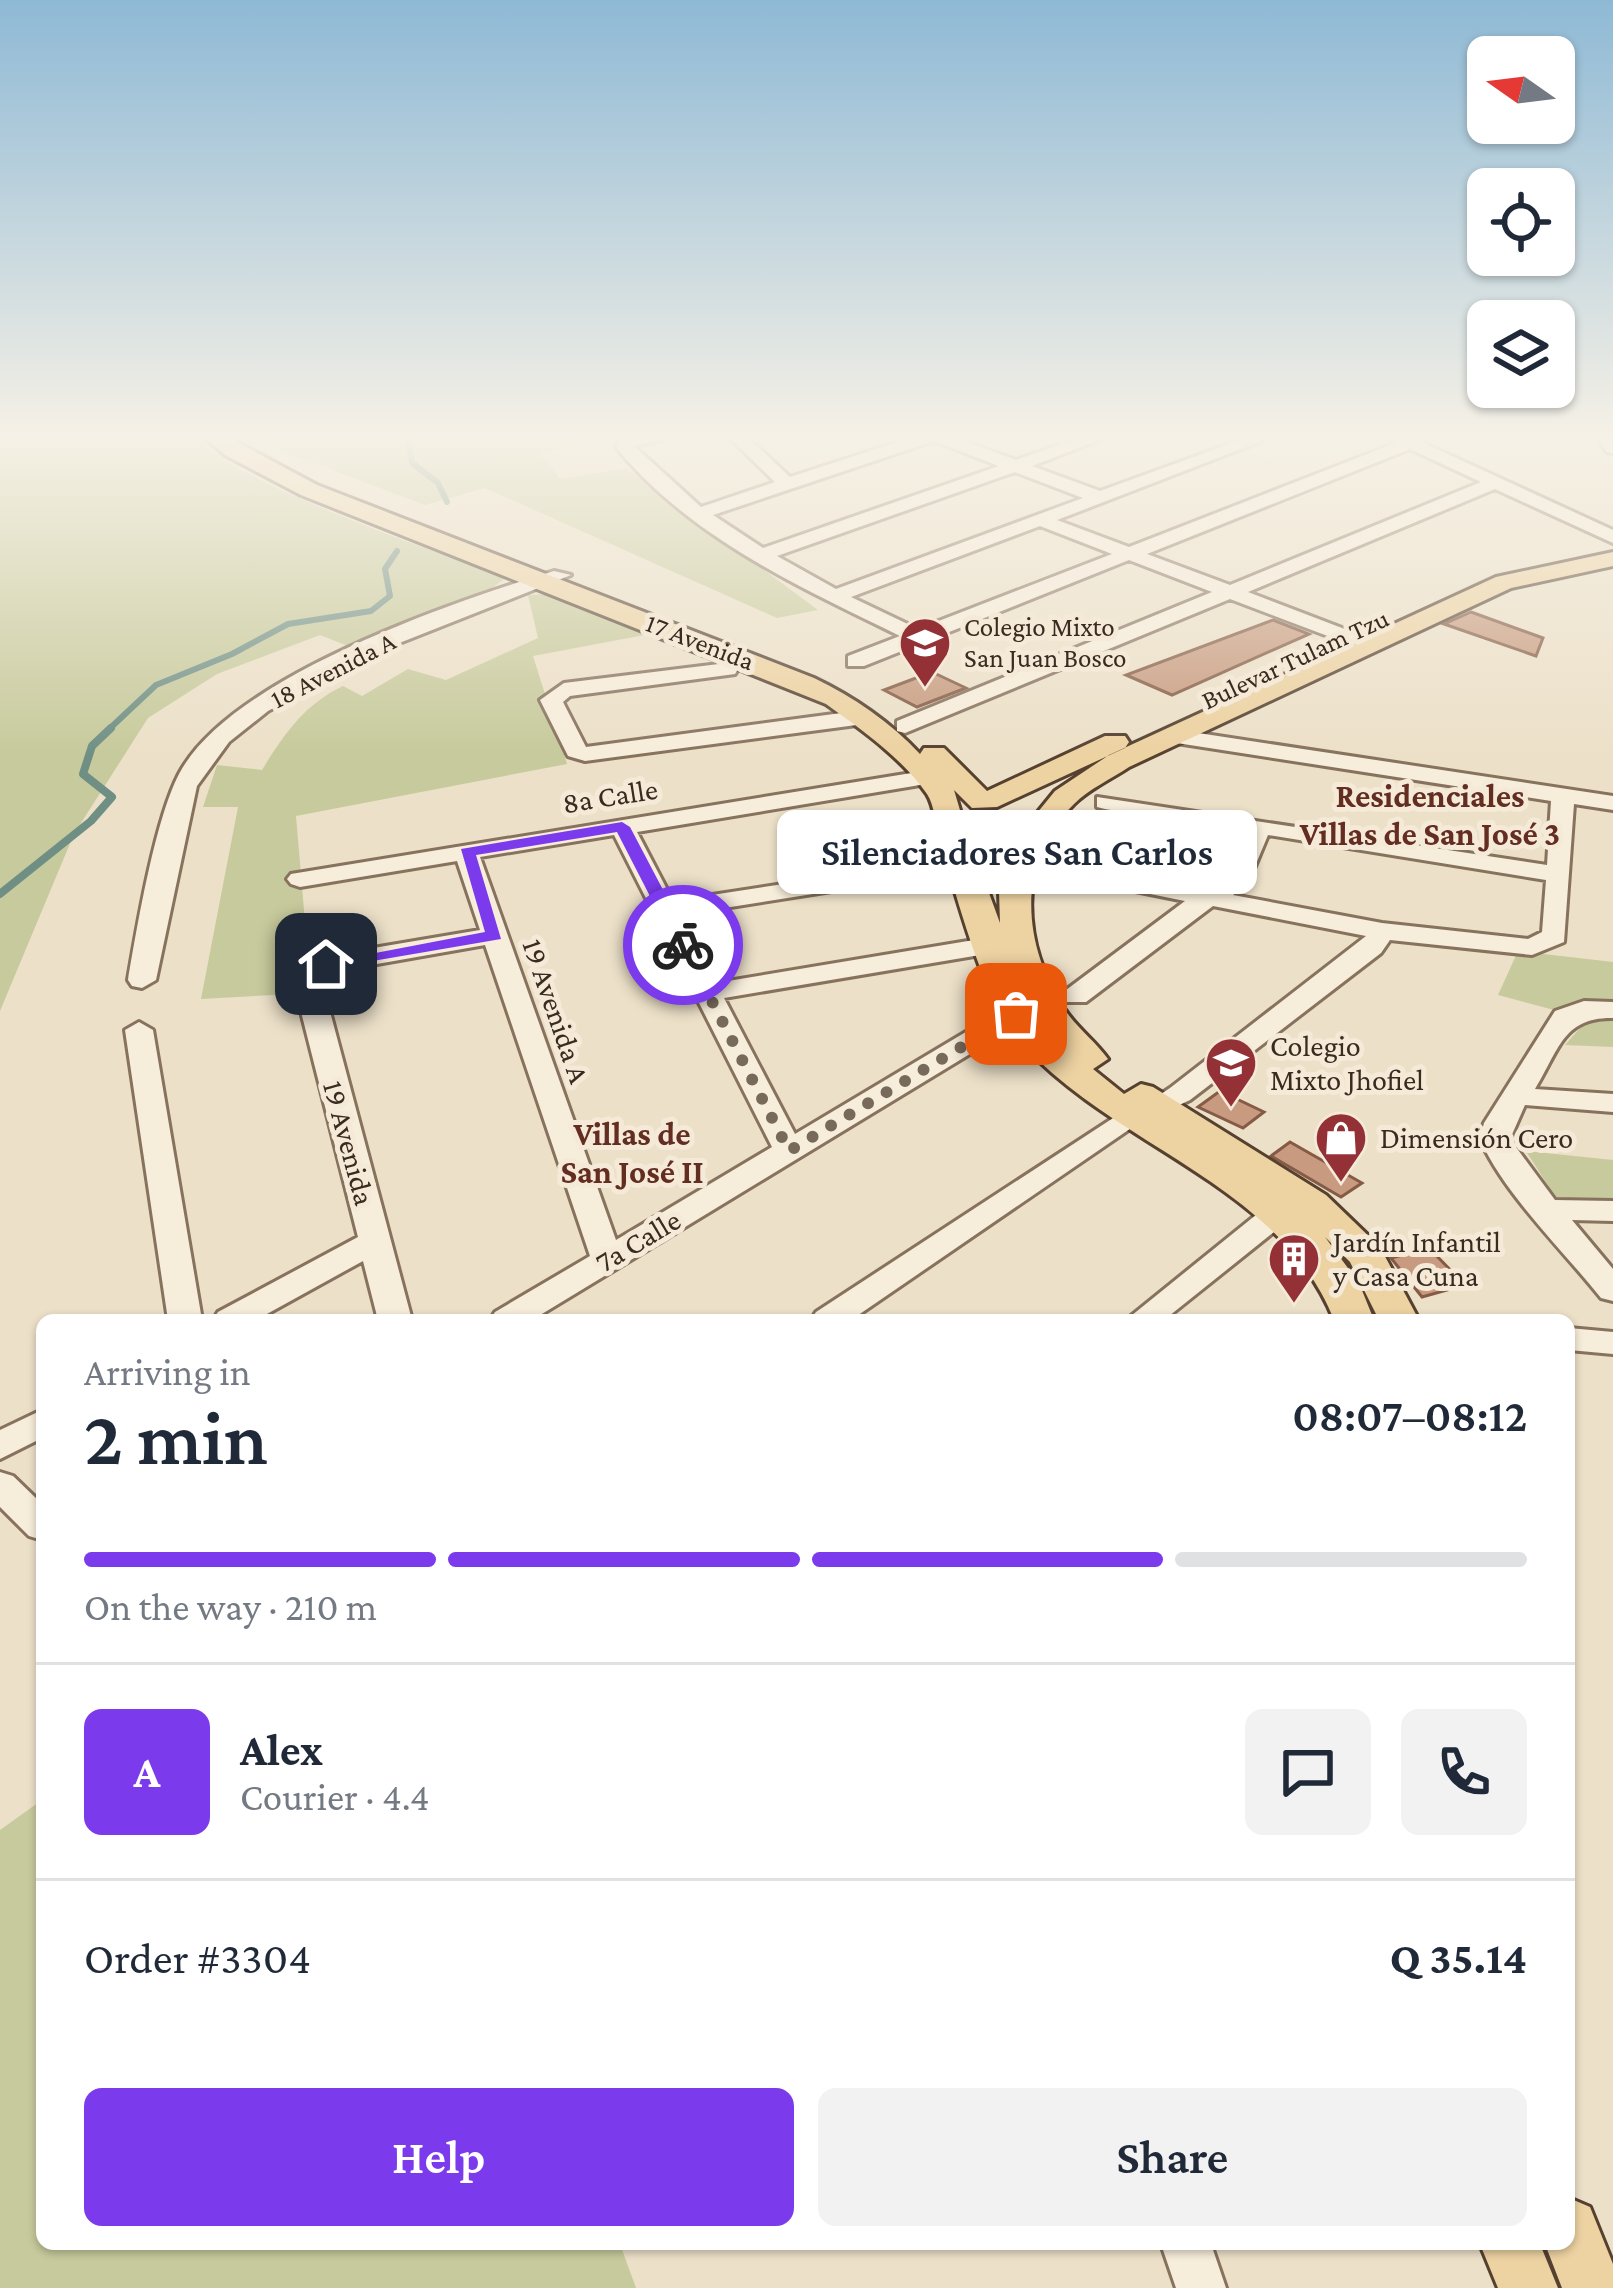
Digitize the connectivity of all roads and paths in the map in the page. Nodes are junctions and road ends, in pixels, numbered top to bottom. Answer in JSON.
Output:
{"nodes":[{"id":1,"x":424,"y":542,"type":"edge"},
{"id":2,"x":468,"y":542,"type":"edge"},
{"id":3,"x":744,"y":542,"type":"edge"},
{"id":4,"x":799,"y":542,"type":"edge"},
{"id":5,"x":982,"y":542,"type":"edge"},
{"id":6,"x":1098,"y":542,"type":"edge"},
{"id":7,"x":1163,"y":542,"type":"edge"},
{"id":8,"x":1353,"y":542,"type":"edge"},
{"id":9,"x":1613,"y":548,"type":"edge"},
{"id":10,"x":764,"y":554,"type":"junction"},
{"id":11,"x":1132,"y":555,"type":"junction"},
{"id":12,"x":1613,"y":559,"type":"edge"},
{"id":13,"x":551,"y":577,"type":"junction"},
{"id":14,"x":509,"y":580,"type":"junction"},
{"id":15,"x":1233,"y":592,"type":"junction"},
{"id":16,"x":834,"y":596,"type":"junction"},
{"id":17,"x":1401,"y":620,"type":"junction"},
{"id":18,"x":918,"y":638,"type":"junction"},
{"id":19,"x":1359,"y":640,"type":"junction"},
{"id":20,"x":856,"y":661,"type":"dead end"},
{"id":21,"x":728,"y":669,"type":"dead end"},
{"id":22,"x":864,"y":717,"type":"junction"},
{"id":23,"x":905,"y":726,"type":"junction"},
{"id":24,"x":1172,"y":736,"type":"junction"},
{"id":25,"x":930,"y":777,"type":"junction"},
{"id":26,"x":1563,"y":796,"type":"junction"},
{"id":27,"x":984,"y":802,"type":"junction"},
{"id":28,"x":1105,"y":802,"type":"dead end"},
{"id":29,"x":1613,"y":803,"type":"edge"},
{"id":30,"x":622,"y":827,"type":"junction"},
{"id":31,"x":1259,"y":827,"type":"junction"},
{"id":32,"x":955,"y":837,"type":"junction"},
{"id":33,"x":1040,"y":844,"type":"junction"},
{"id":34,"x":466,"y":852,"type":"junction"},
{"id":35,"x":1558,"y":874,"type":"junction"},
{"id":36,"x":300,"y":879,"type":"dead end"},
{"id":37,"x":1212,"y":896,"type":"junction"},
{"id":38,"x":665,"y":910,"type":"junction"},
{"id":39,"x":1382,"y":931,"type":"junction"},
{"id":40,"x":495,"y":935,"type":"junction"},
{"id":41,"x":992,"y":945,"type":"junction"},
{"id":42,"x":142,"y":980,"type":"dead end"},
{"id":43,"x":708,"y":993,"type":"junction"},
{"id":44,"x":1076,"y":995,"type":"dead end"},
{"id":45,"x":1613,"y":1010,"type":"edge"},
{"id":46,"x":1016,"y":1014,"type":"junction"},
{"id":47,"x":139,"y":1030,"type":"dead end"},
{"id":48,"x":1516,"y":1096,"type":"junction"},
{"id":49,"x":1613,"y":1103,"type":"edge"},
{"id":50,"x":1144,"y":1111,"type":"junction"},
{"id":51,"x":789,"y":1151,"type":"junction"},
{"id":52,"x":1545,"y":1209,"type":"junction"},
{"id":53,"x":1613,"y":1211,"type":"edge"},
{"id":54,"x":1278,"y":1213,"type":"junction"},
{"id":55,"x":375,"y":1241,"type":"junction"},
{"id":56,"x":607,"y":1260,"type":"junction"},
{"id":57,"x":1613,"y":1291,"type":"edge"},
{"id":58,"x":184,"y":1314,"type":"edge"},
{"id":59,"x":241,"y":1314,"type":"edge"},
{"id":60,"x":393,"y":1314,"type":"edge"},
{"id":61,"x":517,"y":1314,"type":"edge"},
{"id":62,"x":837,"y":1314,"type":"edge"},
{"id":63,"x":1156,"y":1314,"type":"edge"},
{"id":64,"x":1352,"y":1314,"type":"edge"},
{"id":65,"x":1396,"y":1314,"type":"edge"},
{"id":66,"x":1575,"y":1339,"type":"edge"},
{"id":67,"x":1613,"y":1342,"type":"edge"},
{"id":68,"x":36,"y":1425,"type":"edge"},
{"id":69,"x":0,"y":1445,"type":"edge"},
{"id":70,"x":0,"y":1485,"type":"edge"},
{"id":71,"x":36,"y":1520,"type":"edge"},
{"id":72,"x":1575,"y":2244,"type":"edge"},
{"id":73,"x":1188,"y":2250,"type":"edge"},
{"id":74,"x":1512,"y":2250,"type":"edge"},
{"id":75,"x":1201,"y":2288,"type":"edge"},
{"id":76,"x":1528,"y":2288,"type":"edge"},
{"id":77,"x":1592,"y":2288,"type":"edge"}],
"edges":[{"from":1,"to":14,"type":"main road","name":"17 Avenida"},
{"from":2,"to":13,"type":"main road","name":"17 Avenida"},
{"from":3,"to":10,"type":"street"},
{"from":4,"to":10,"type":"street"},
{"from":5,"to":16,"type":"street"},
{"from":6,"to":11,"type":"street"},
{"from":7,"to":11,"type":"street"},
{"from":8,"to":15,"type":"street"},
{"from":9,"to":17,"type":"main road","name":"Bulevar Tulam Tzu"},
{"from":10,"to":16,"type":"street"},
{"from":11,"to":15,"type":"street"},
{"from":11,"to":18,"type":"street"},
{"from":12,"to":17,"type":"main road","name":"Bulevar Tulam Tzu"},
{"from":13,"to":14,"type":"main road","name":"17 Avenida"},
{"from":13,"to":22,"type":"main road","name":"17 Avenida"},
{"from":13,"to":23,"type":"main road","name":"17 Avenida"},
{"from":14,"to":42,"type":"street","name":"18 Avenida A"},
{"from":15,"to":19,"type":"street"},
{"from":15,"to":23,"type":"street"},
{"from":16,"to":18,"type":"street"},
{"from":17,"to":19,"type":"main road","name":"Bulevar Tulam Tzu"},
{"from":18,"to":20,"type":"street"},
{"from":19,"to":24,"type":"main road","name":"Bulevar Tulam Tzu"},
{"from":19,"to":27,"type":"main road","name":"Bulevar Tulam Tzu"},
{"from":21,"to":22,"type":"street"},
{"from":22,"to":25,"type":"main road","name":"17 Avenida"},
{"from":23,"to":27,"type":"main road","name":"17 Avenida"},
{"from":24,"to":26,"type":"street"},
{"from":24,"to":33,"type":"main road","name":"Bulevar Tulam Tzu"},
{"from":25,"to":30,"type":"street","name":"8a Calle"},
{"from":25,"to":32,"type":"main road","name":"17 Avenida"},
{"from":26,"to":29,"type":"street"},
{"from":26,"to":35,"type":"street"},
{"from":27,"to":32,"type":"main road","name":"Bulevar Tulam Tzu"},
{"from":27,"to":33,"type":"main road"},
{"from":28,"to":31,"type":"street"},
{"from":30,"to":34,"type":"street","name":"8a Calle"},
{"from":30,"to":38,"type":"street"},
{"from":31,"to":35,"type":"street"},
{"from":31,"to":37,"type":"street"},
{"from":32,"to":33,"type":"main road"},
{"from":32,"to":38,"type":"street"},
{"from":32,"to":41,"type":"main road","name":"17 Avenida"},
{"from":33,"to":37,"type":"street"},
{"from":33,"to":50,"type":"main road","name":"17 Avenida"},
{"from":34,"to":36,"type":"street","name":"8a Calle"},
{"from":34,"to":40,"type":"street","name":"19 Avenida A"},
{"from":35,"to":39,"type":"street"},
{"from":37,"to":39,"type":"street"},
{"from":37,"to":44,"type":"street"},
{"from":38,"to":43,"type":"street"},
{"from":39,"to":50,"type":"street"},
{"from":40,"to":55,"type":"street","name":"19 Avenida"},
{"from":40,"to":56,"type":"street","name":"19 Avenida A"},
{"from":41,"to":43,"type":"street"},
{"from":41,"to":46,"type":"main road","name":"17 Avenida"},
{"from":43,"to":51,"type":"street"},
{"from":45,"to":48,"type":"street"},
{"from":46,"to":50,"type":"main road","name":"17 Avenida"},
{"from":46,"to":51,"type":"street","name":"7a Calle"},
{"from":47,"to":58,"type":"street"},
{"from":48,"to":49,"type":"street"},
{"from":48,"to":52,"type":"street"},
{"from":50,"to":54,"type":"main road","name":"17 Avenida"},
{"from":50,"to":62,"type":"street"},
{"from":50,"to":65,"type":"main road","name":"17 Avenida"},
{"from":51,"to":56,"type":"street","name":"7a Calle"},
{"from":52,"to":53,"type":"street"},
{"from":52,"to":57,"type":"street"},
{"from":54,"to":63,"type":"street"},
{"from":54,"to":64,"type":"main road","name":"17 Avenida"},
{"from":55,"to":59,"type":"street"},
{"from":55,"to":60,"type":"street","name":"19 Avenida"},
{"from":56,"to":61,"type":"street","name":"7a Calle"},
{"from":66,"to":67,"type":"street"},
{"from":68,"to":69,"type":"street"},
{"from":70,"to":71,"type":"street"},
{"from":72,"to":77,"type":"main road"},
{"from":73,"to":75,"type":"street"},
{"from":74,"to":76,"type":"main road"}]}
